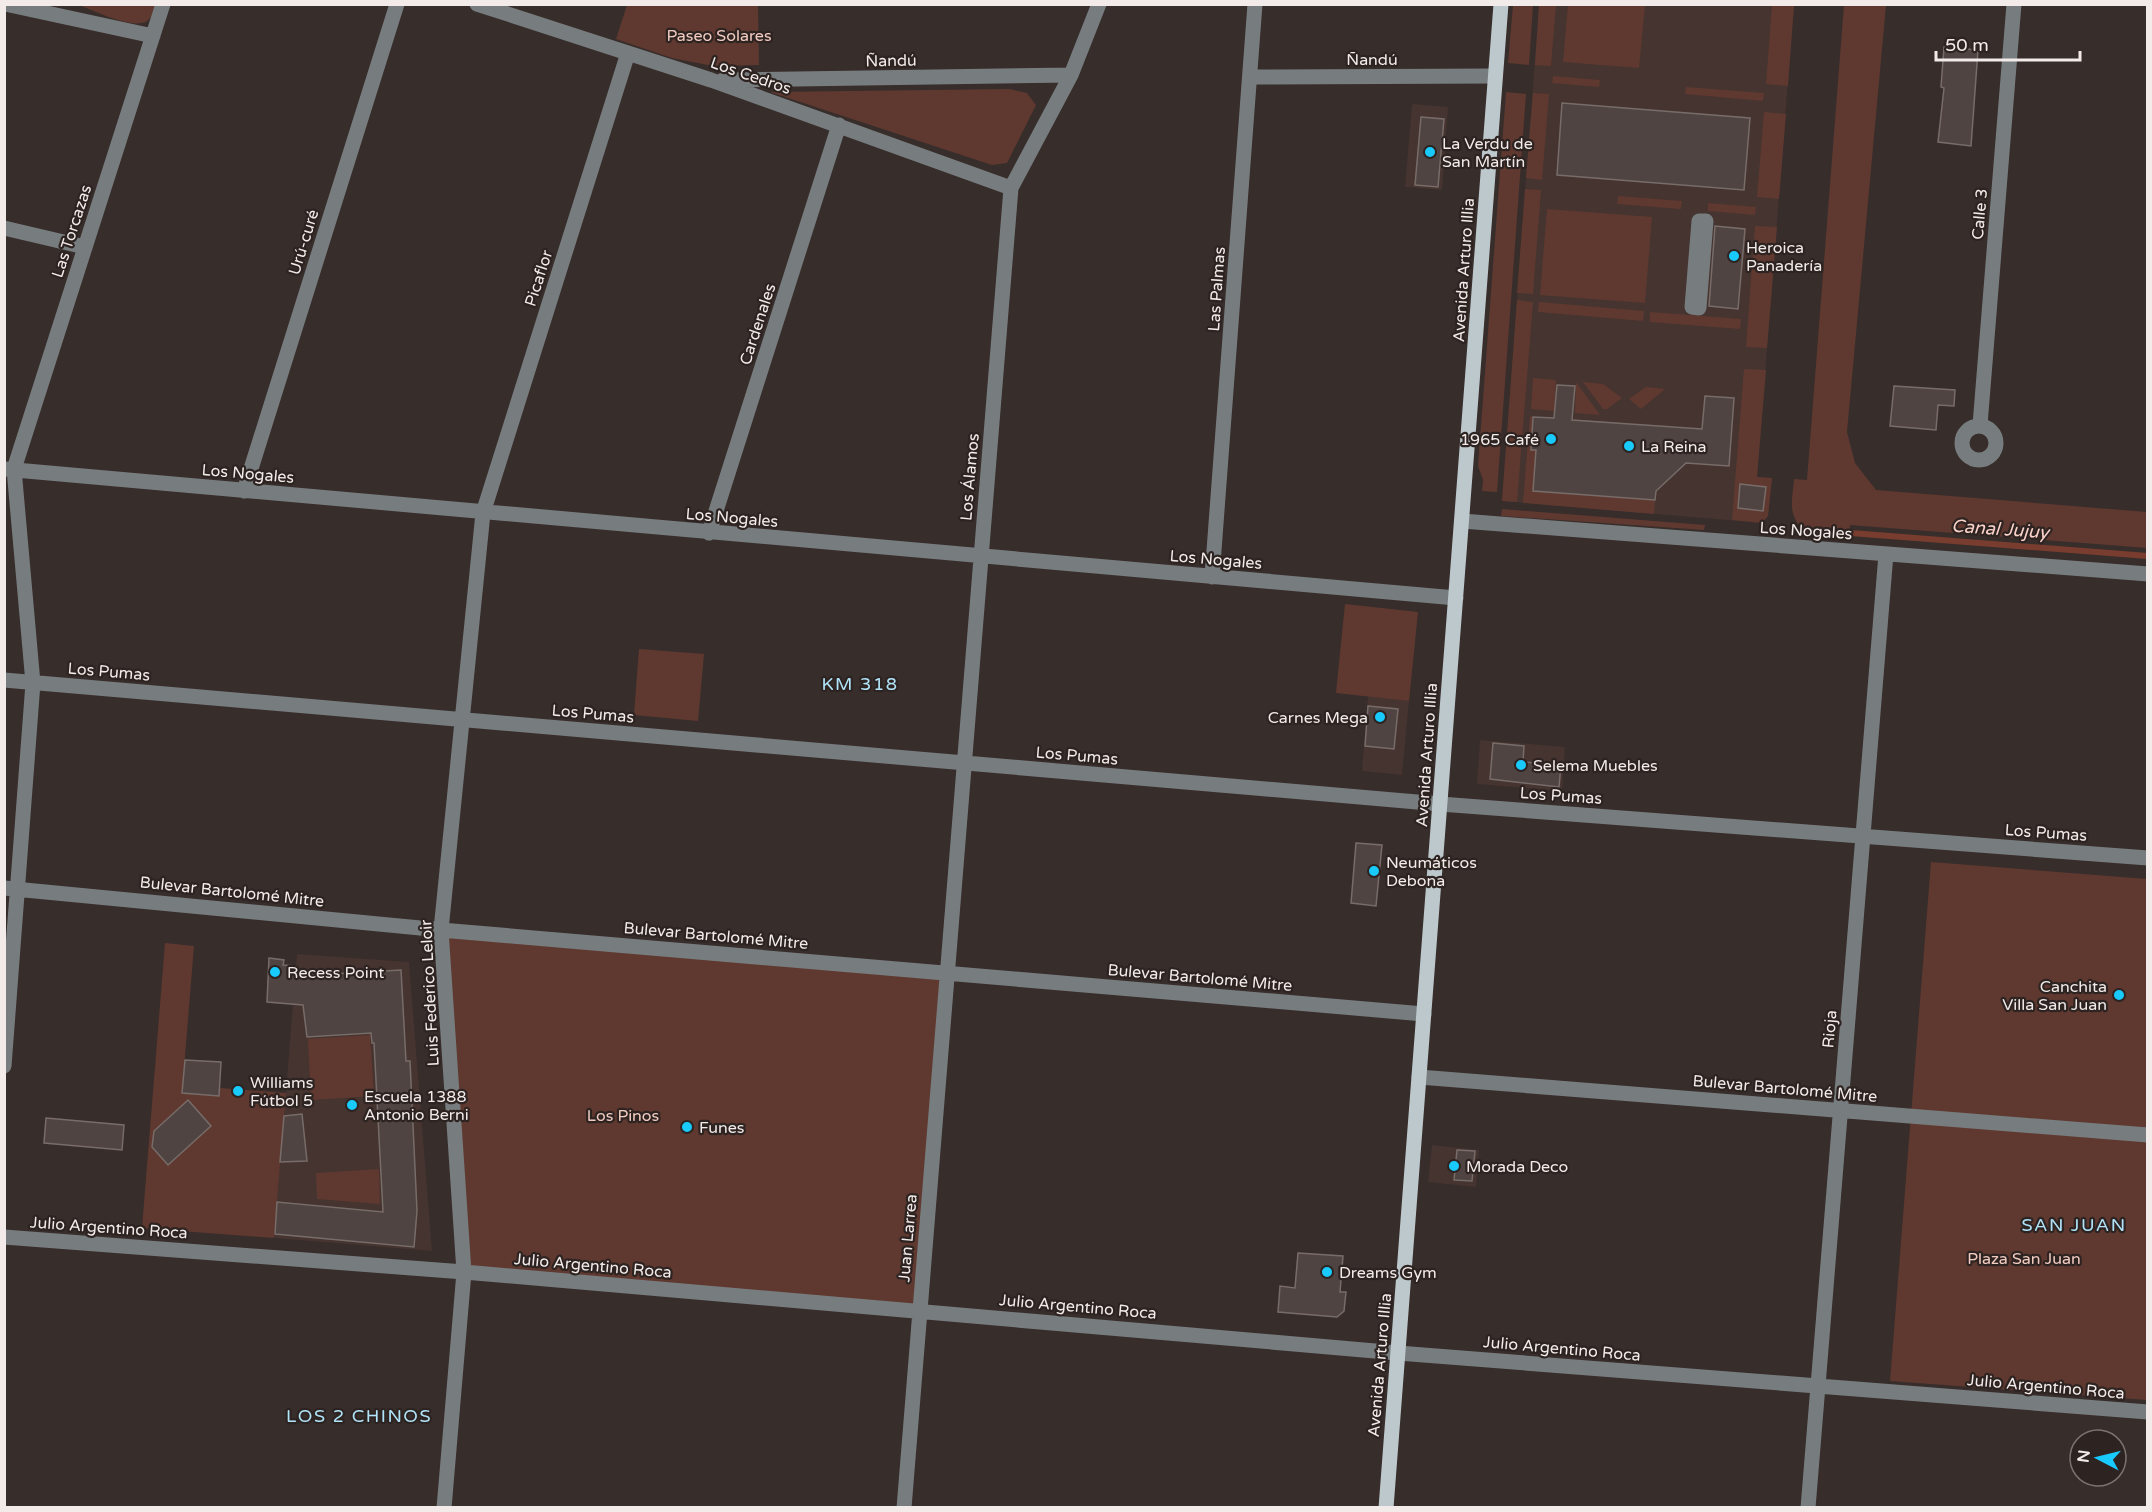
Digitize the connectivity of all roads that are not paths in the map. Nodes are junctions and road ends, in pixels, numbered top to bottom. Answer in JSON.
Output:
{"nodes":[{"id":1,"x":5,"y":4,"type":"edge"},
{"id":2,"x":163,"y":4,"type":"edge"},
{"id":3,"x":397,"y":4,"type":"edge"},
{"id":4,"x":477,"y":4,"type":"edge"},
{"id":5,"x":1099,"y":4,"type":"edge"},
{"id":6,"x":1255,"y":4,"type":"edge"},
{"id":7,"x":1501,"y":4,"type":"edge"},
{"id":8,"x":2014,"y":4,"type":"edge"},
{"id":9,"x":52,"y":9,"type":"edge"},
{"id":10,"x":153,"y":36,"type":"junction"},
{"id":11,"x":628,"y":53,"type":"junction"},
{"id":12,"x":1071,"y":75,"type":"junction"},
{"id":13,"x":1495,"y":76,"type":"junction"},
{"id":14,"x":1250,"y":77,"type":"junction"},
{"id":15,"x":711,"y":80,"type":"junction"},
{"id":16,"x":839,"y":125,"type":"junction"},
{"id":17,"x":1011,"y":188,"type":"junction"},
{"id":18,"x":1703,"y":219,"type":"dead end"},
{"id":19,"x":4,"y":228,"type":"edge"},
{"id":20,"x":85,"y":247,"type":"junction"},
{"id":21,"x":1695,"y":309,"type":"dead end"},
{"id":22,"x":1980,"y":425,"type":"dead end"},
{"id":23,"x":9,"y":469,"type":"edge"},
{"id":24,"x":244,"y":491,"type":"junction"},
{"id":25,"x":483,"y":513,"type":"junction"},
{"id":26,"x":1462,"y":521,"type":"junction"},
{"id":27,"x":709,"y":533,"type":"junction"},
{"id":28,"x":1886,"y":554,"type":"junction"},
{"id":29,"x":981,"y":556,"type":"junction"},
{"id":30,"x":2148,"y":574,"type":"edge"},
{"id":31,"x":1212,"y":577,"type":"junction"},
{"id":32,"x":1456,"y":598,"type":"junction"},
{"id":33,"x":4,"y":680,"type":"edge"},
{"id":34,"x":33,"y":683,"type":"junction"},
{"id":35,"x":463,"y":720,"type":"junction"},
{"id":36,"x":964,"y":763,"type":"junction"},
{"id":37,"x":1440,"y":804,"type":"junction"},
{"id":38,"x":1863,"y":836,"type":"junction"},
{"id":39,"x":2148,"y":858,"type":"edge"},
{"id":40,"x":11,"y":888,"type":"edge"},
{"id":41,"x":441,"y":930,"type":"junction"},
{"id":42,"x":946,"y":972,"type":"junction"},
{"id":43,"x":1424,"y":1014,"type":"junction"},
{"id":44,"x":4,"y":1066,"type":"edge"},
{"id":45,"x":1419,"y":1077,"type":"junction"},
{"id":46,"x":1840,"y":1110,"type":"junction"},
{"id":47,"x":2148,"y":1135,"type":"edge"},
{"id":48,"x":4,"y":1237,"type":"edge"},
{"id":49,"x":464,"y":1272,"type":"junction"},
{"id":50,"x":919,"y":1311,"type":"junction"},
{"id":51,"x":1398,"y":1353,"type":"junction"},
{"id":52,"x":1818,"y":1386,"type":"junction"},
{"id":53,"x":2148,"y":1412,"type":"edge"},
{"id":54,"x":444,"y":1508,"type":"edge"},
{"id":55,"x":904,"y":1508,"type":"edge"},
{"id":56,"x":1386,"y":1508,"type":"edge"},
{"id":57,"x":1808,"y":1508,"type":"edge"}],
"edges":[{"from":1,"to":9,"type":"street"},
{"from":2,"to":10,"type":"street","name":"Las Torcazas"},
{"from":3,"to":24,"type":"street","name":"Urú-curé"},
{"from":4,"to":11,"type":"street","name":"Los Cedros"},
{"from":5,"to":12,"type":"street","name":"Los Álamos"},
{"from":6,"to":14,"type":"street","name":"Las Palmas"},
{"from":7,"to":13,"type":"main road","name":"Avenida Arturo Illia"},
{"from":8,"to":22,"type":"street","name":"Calle 3"},
{"from":9,"to":10,"type":"street"},
{"from":10,"to":20,"type":"street","name":"Las Torcazas"},
{"from":11,"to":15,"type":"street","name":"Los Cedros"},
{"from":11,"to":25,"type":"street","name":"Picaflor"},
{"from":12,"to":15,"type":"street","name":"Ñandú"},
{"from":12,"to":17,"type":"street","name":"Los Álamos"},
{"from":13,"to":14,"type":"street","name":"Ñandú"},
{"from":13,"to":26,"type":"main road","name":"Avenida Arturo Illia"},
{"from":14,"to":31,"type":"street","name":"Las Palmas"},
{"from":15,"to":16,"type":"street","name":"Los Cedros"},
{"from":16,"to":17,"type":"street","name":"Los Cedros"},
{"from":16,"to":27,"type":"street","name":"Cardenales"},
{"from":17,"to":29,"type":"street","name":"Los Álamos"},
{"from":18,"to":21,"type":"street"},
{"from":19,"to":20,"type":"street"},
{"from":20,"to":23,"type":"street","name":"Las Torcazas"},
{"from":23,"to":24,"type":"street","name":"Los Nogales"},
{"from":23,"to":34,"type":"street"},
{"from":24,"to":25,"type":"street","name":"Los Nogales"},
{"from":25,"to":27,"type":"street","name":"Los Nogales"},
{"from":25,"to":35,"type":"street","name":"Luis Federico Leloir"},
{"from":26,"to":28,"type":"street","name":"Los Nogales"},
{"from":26,"to":32,"type":"main road","name":"Avenida Arturo Illia"},
{"from":27,"to":29,"type":"street","name":"Los Nogales"},
{"from":28,"to":30,"type":"street","name":"Los Nogales"},
{"from":28,"to":38,"type":"street","name":"Rioja"},
{"from":29,"to":31,"type":"street","name":"Los Nogales"},
{"from":29,"to":36,"type":"street","name":"Los Álamos"},
{"from":31,"to":32,"type":"street","name":"Los Nogales"},
{"from":32,"to":37,"type":"main road","name":"Avenida Arturo Illia"},
{"from":33,"to":34,"type":"street","name":"Los Pumas"},
{"from":34,"to":35,"type":"street","name":"Los Pumas"},
{"from":34,"to":40,"type":"street"},
{"from":35,"to":36,"type":"street","name":"Los Pumas"},
{"from":35,"to":41,"type":"street","name":"Luis Federico Leloir"},
{"from":36,"to":37,"type":"street","name":"Los Pumas"},
{"from":36,"to":42,"type":"street","name":"Los Álamos"},
{"from":37,"to":38,"type":"street","name":"Los Pumas"},
{"from":37,"to":43,"type":"main road","name":"Avenida Arturo Illia"},
{"from":38,"to":39,"type":"street","name":"Los Pumas"},
{"from":38,"to":46,"type":"street","name":"Rioja"},
{"from":40,"to":41,"type":"street","name":"Bulevar Bartolomé Mitre"},
{"from":40,"to":44,"type":"street"},
{"from":41,"to":42,"type":"street","name":"Bulevar Bartolomé Mitre"},
{"from":41,"to":49,"type":"street","name":"Luis Federico Leloir"},
{"from":42,"to":43,"type":"street","name":"Bulevar Bartolomé Mitre"},
{"from":42,"to":50,"type":"street","name":"Juan Larrea"},
{"from":43,"to":45,"type":"main road","name":"Avenida Arturo Illia"},
{"from":45,"to":46,"type":"street","name":"Bulevar Bartolomé Mitre"},
{"from":45,"to":51,"type":"main road","name":"Avenida Arturo Illia"},
{"from":46,"to":47,"type":"street","name":"Bulevar Bartolomé Mitre"},
{"from":46,"to":52,"type":"street","name":"Rioja"},
{"from":48,"to":49,"type":"street","name":"Julio Argentino Roca"},
{"from":49,"to":50,"type":"street","name":"Julio Argentino Roca"},
{"from":49,"to":54,"type":"street","name":"Luis Federico Leloir"},
{"from":50,"to":51,"type":"street","name":"Julio Argentino Roca"},
{"from":50,"to":55,"type":"street","name":"Juan Larrea"},
{"from":51,"to":52,"type":"street","name":"Julio Argentino Roca"},
{"from":51,"to":56,"type":"main road","name":"Avenida Arturo Illia"},
{"from":52,"to":53,"type":"street","name":"Julio Argentino Roca"},
{"from":52,"to":57,"type":"street","name":"Rioja"}]}
